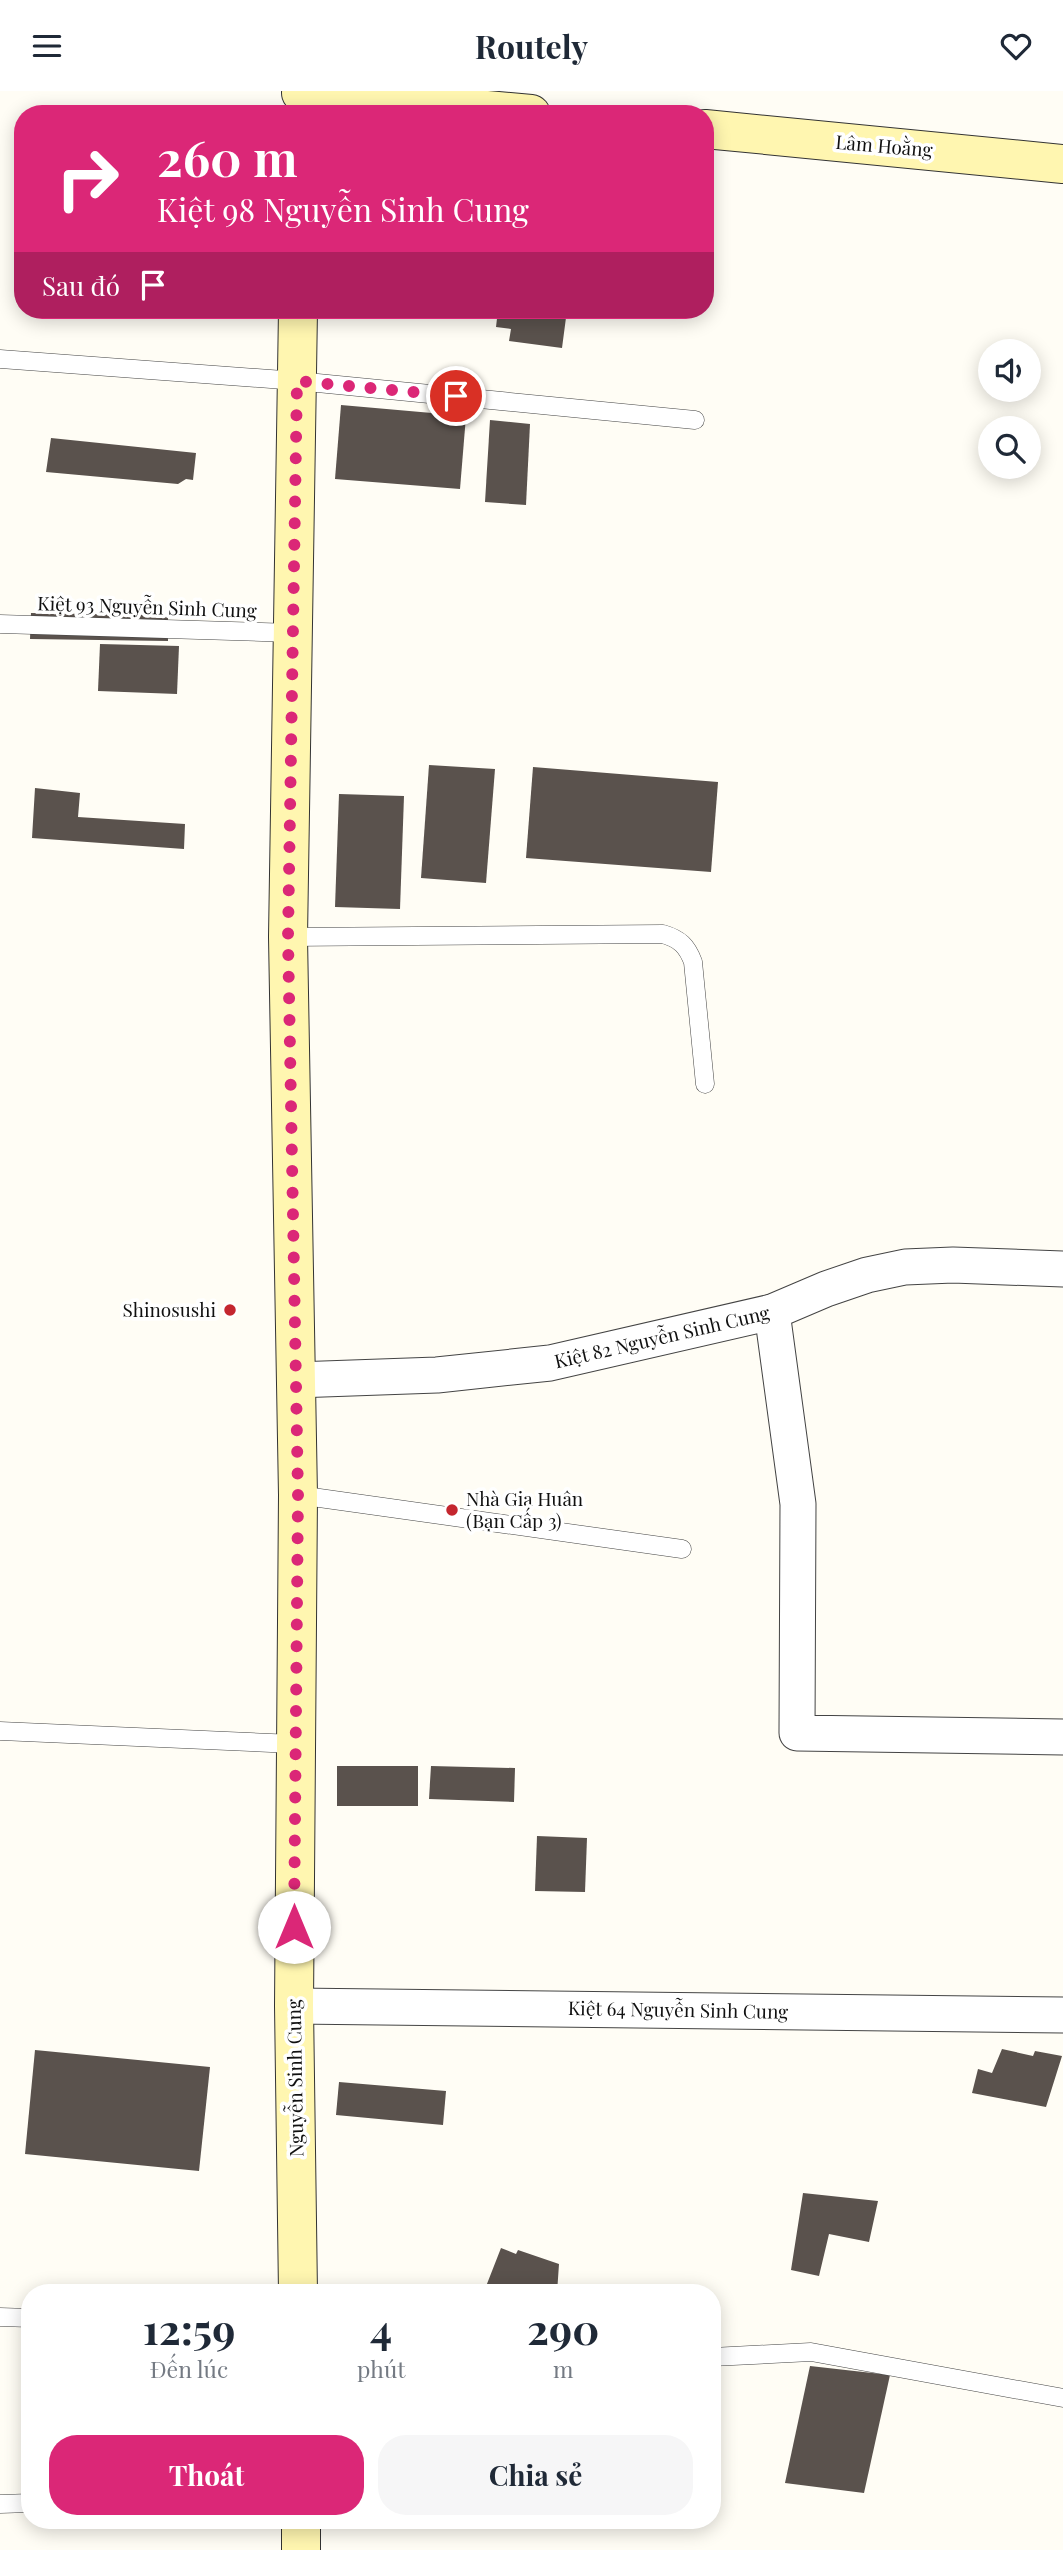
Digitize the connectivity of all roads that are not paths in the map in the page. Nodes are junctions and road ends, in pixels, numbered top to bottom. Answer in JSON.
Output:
{"nodes":[{"id":1,"x":301,"y":99,"type":"edge"},
{"id":2,"x":393,"y":105,"type":"edge"},
{"id":3,"x":714,"y":130,"type":"edge"},
{"id":4,"x":1063,"y":164,"type":"edge"},
{"id":5,"x":298,"y":319,"type":"edge"},
{"id":6,"x":0,"y":359,"type":"edge"},
{"id":7,"x":297,"y":381,"type":"junction"},
{"id":8,"x":695,"y":420,"type":"dead end"},
{"id":9,"x":0,"y":624,"type":"edge"},
{"id":10,"x":293,"y":632,"type":"junction"},
{"id":11,"x":288,"y":937,"type":"junction"},
{"id":12,"x":705,"y":1084,"type":"dead end"},
{"id":13,"x":1063,"y":1269,"type":"edge"},
{"id":14,"x":772,"y":1312,"type":"junction"},
{"id":15,"x":295,"y":1380,"type":"junction"},
{"id":16,"x":298,"y":1495,"type":"junction"},
{"id":17,"x":681,"y":1549,"type":"dead end"},
{"id":18,"x":0,"y":1731,"type":"edge"},
{"id":19,"x":1063,"y":1737,"type":"edge"},
{"id":20,"x":294,"y":1744,"type":"junction"},
{"id":21,"x":294,"y":2006,"type":"junction"},
{"id":22,"x":1063,"y":2015,"type":"edge"},
{"id":23,"x":298,"y":2284,"type":"edge"},
{"id":24,"x":0,"y":2317,"type":"edge"},
{"id":25,"x":21,"y":2318,"type":"edge"},
{"id":26,"x":721,"y":2357,"type":"edge"},
{"id":27,"x":1063,"y":2398,"type":"edge"},
{"id":28,"x":21,"y":2503,"type":"edge"},
{"id":29,"x":0,"y":2504,"type":"edge"},
{"id":30,"x":301,"y":2529,"type":"edge"},
{"id":31,"x":302,"y":2550,"type":"edge"}],
"edges":[{"from":1,"to":2,"type":"main road"},
{"from":3,"to":4,"type":"main road","name":"Lâm Hoằng"},
{"from":5,"to":7,"type":"main road","name":"Nguyễn Sinh Cung"},
{"from":6,"to":7,"type":"lane"},
{"from":7,"to":8,"type":"lane"},
{"from":7,"to":10,"type":"main road","name":"Nguyễn Sinh Cung"},
{"from":9,"to":10,"type":"lane","name":"Kiệt 93 Nguyễn Sinh Cung"},
{"from":10,"to":11,"type":"main road","name":"Nguyễn Sinh Cung"},
{"from":11,"to":12,"type":"lane"},
{"from":11,"to":15,"type":"main road","name":"Nguyễn Sinh Cung"},
{"from":13,"to":14,"type":"street","name":"Kiệt 82 Nguyễn Sinh Cung"},
{"from":14,"to":15,"type":"street","name":"Kiệt 82 Nguyễn Sinh Cung"},
{"from":14,"to":19,"type":"street"},
{"from":15,"to":16,"type":"main road","name":"Nguyễn Sinh Cung"},
{"from":16,"to":17,"type":"lane"},
{"from":16,"to":20,"type":"main road","name":"Nguyễn Sinh Cung"},
{"from":18,"to":20,"type":"lane"},
{"from":20,"to":21,"type":"main road","name":"Nguyễn Sinh Cung"},
{"from":21,"to":22,"type":"street","name":"Kiệt 64 Nguyễn Sinh Cung"},
{"from":21,"to":23,"type":"main road","name":"Nguyễn Sinh Cung"},
{"from":24,"to":25,"type":"lane"},
{"from":26,"to":27,"type":"lane"},
{"from":28,"to":29,"type":"lane"},
{"from":30,"to":31,"type":"main road"}]}
